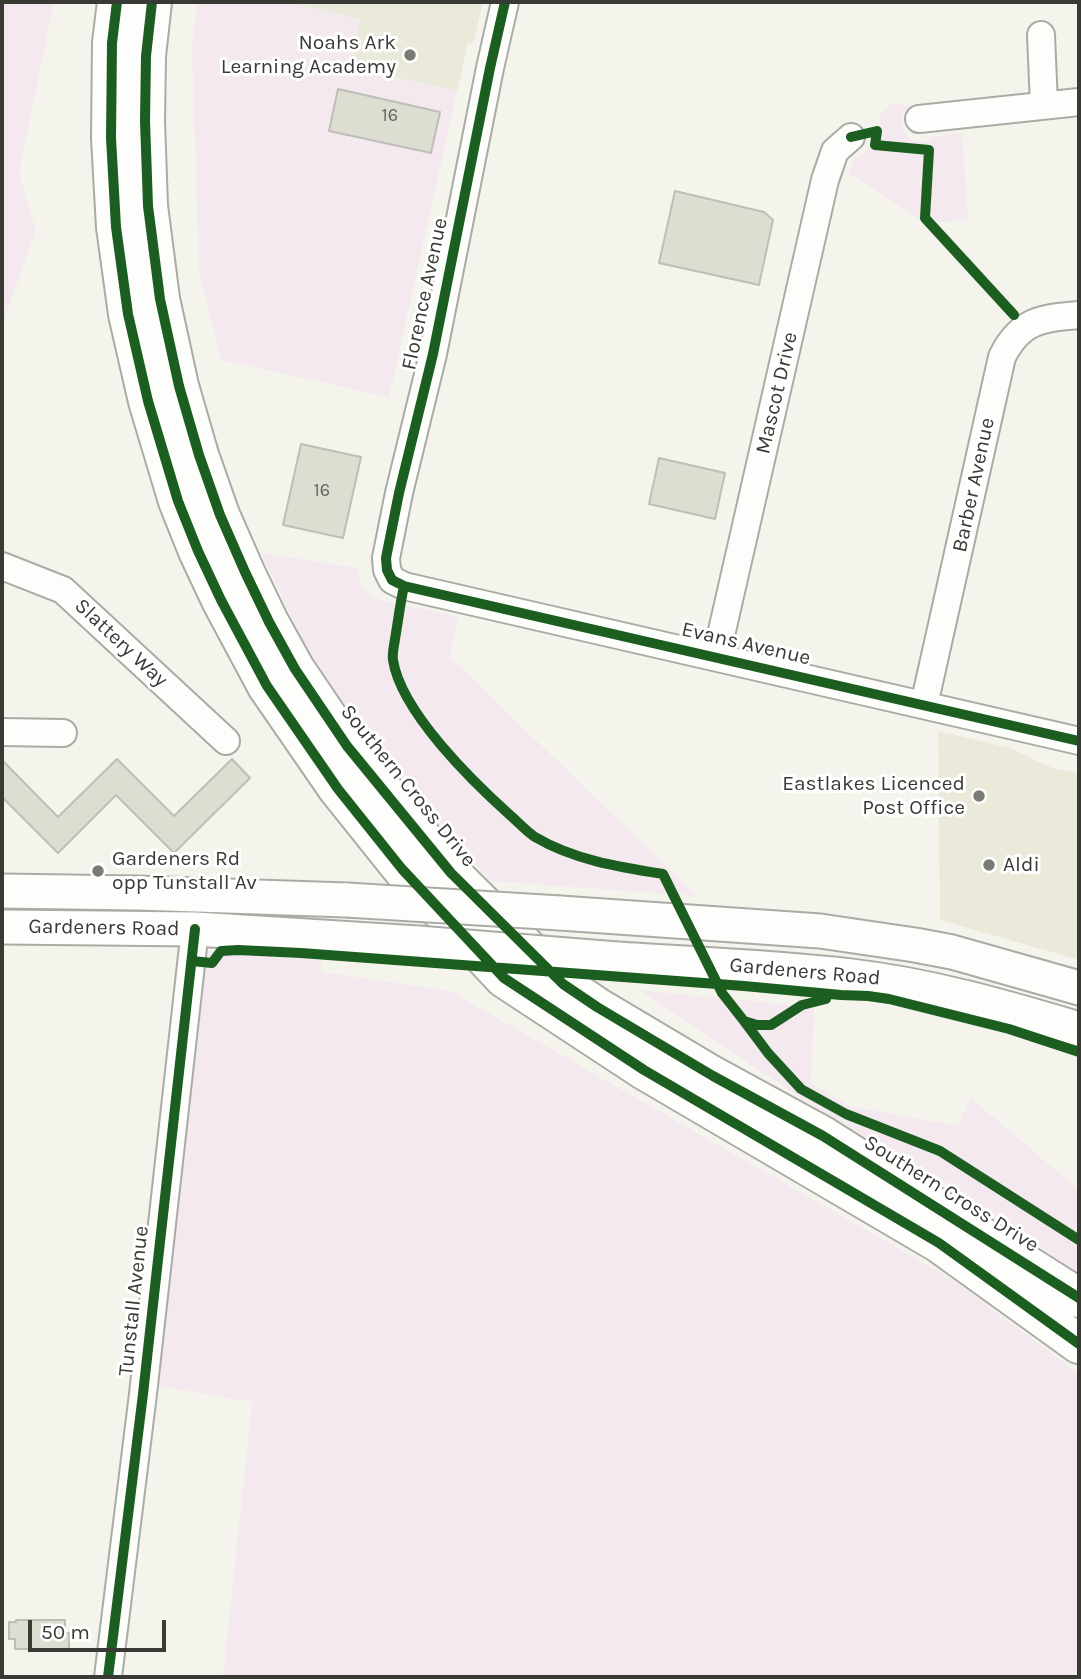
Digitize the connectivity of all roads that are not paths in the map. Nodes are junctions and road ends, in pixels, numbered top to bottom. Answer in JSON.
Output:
{"nodes":[{"id":1,"x":117,"y":2,"type":"edge"},
{"id":2,"x":152,"y":2,"type":"edge"},
{"id":3,"x":505,"y":2,"type":"edge"},
{"id":4,"x":1041,"y":35,"type":"dead end"},
{"id":5,"x":1079,"y":102,"type":"edge"},
{"id":6,"x":1044,"y":105,"type":"junction"},
{"id":7,"x":919,"y":119,"type":"dead end"},
{"id":8,"x":851,"y":137,"type":"dead end"},
{"id":9,"x":1079,"y":315,"type":"edge"},
{"id":10,"x":2,"y":566,"type":"edge"},
{"id":11,"x":404,"y":586,"type":"joint"},
{"id":12,"x":716,"y":657,"type":"junction"},
{"id":13,"x":924,"y":705,"type":"junction"},
{"id":14,"x":2,"y":732,"type":"edge"},
{"id":15,"x":63,"y":733,"type":"dead end"},
{"id":16,"x":226,"y":741,"type":"dead end"},
{"id":17,"x":1079,"y":741,"type":"edge"},
{"id":18,"x":2,"y":891,"type":"edge"},
{"id":19,"x":2,"y":927,"type":"edge"},
{"id":20,"x":195,"y":929,"type":"junction"},
{"id":21,"x":1079,"y":988,"type":"edge"},
{"id":22,"x":1079,"y":1029,"type":"edge"},
{"id":23,"x":1079,"y":1298,"type":"edge"},
{"id":24,"x":1079,"y":1344,"type":"edge"},
{"id":25,"x":107,"y":1677,"type":"edge"}],
"edges":[{"from":1,"to":24,"type":"highway"},
{"from":2,"to":23,"type":"highway","name":"Southern Cross Drive"},
{"from":3,"to":11,"type":"street","name":"Florence Avenue"},
{"from":4,"to":6,"type":"street"},
{"from":5,"to":6,"type":"street"},
{"from":6,"to":7,"type":"street"},
{"from":8,"to":12,"type":"street","name":"Mascot Drive"},
{"from":9,"to":13,"type":"street","name":"Barber Avenue"},
{"from":10,"to":16,"type":"street","name":"Slattery Way"},
{"from":11,"to":12,"type":"street","name":"Evans Avenue"},
{"from":12,"to":13,"type":"street","name":"Evans Avenue"},
{"from":13,"to":17,"type":"street","name":"Evans Avenue"},
{"from":14,"to":15,"type":"street"},
{"from":18,"to":21,"type":"main road","name":"Gardeners Road","bridge":true},
{"from":19,"to":20,"type":"main road","name":"Gardeners Road"},
{"from":20,"to":22,"type":"main road","name":"Gardeners Road","bridge":true},
{"from":20,"to":25,"type":"street","name":"Tunstall Avenue"}]}
